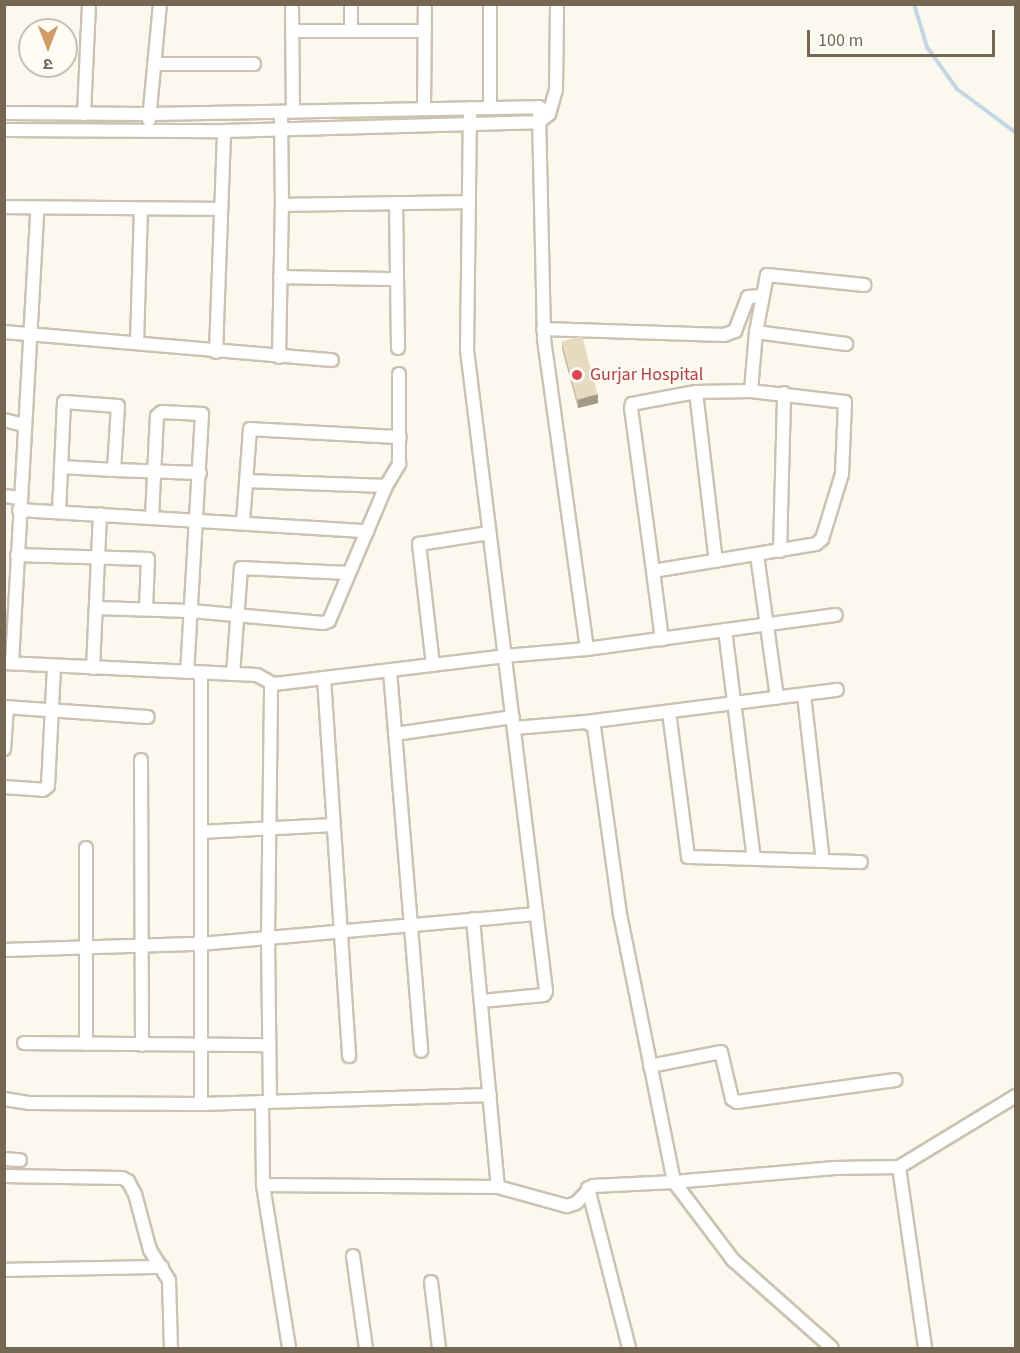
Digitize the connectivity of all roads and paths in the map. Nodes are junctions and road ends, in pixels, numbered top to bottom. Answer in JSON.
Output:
{"nodes":[{"id":1,"x":89,"y":4,"type":"edge"},
{"id":2,"x":160,"y":4,"type":"edge"},
{"id":3,"x":292,"y":4,"type":"edge"},
{"id":4,"x":351,"y":4,"type":"edge"},
{"id":5,"x":425,"y":4,"type":"edge"},
{"id":6,"x":490,"y":4,"type":"edge"},
{"id":7,"x":557,"y":4,"type":"edge"},
{"id":8,"x":292,"y":30,"type":"junction"},
{"id":9,"x":351,"y":31,"type":"junction"},
{"id":10,"x":425,"y":31,"type":"junction"},
{"id":11,"x":154,"y":64,"type":"junction"},
{"id":12,"x":254,"y":64,"type":"dead end"},
{"id":13,"x":490,"y":107,"type":"junction"},
{"id":14,"x":470,"y":108,"type":"junction"},
{"id":15,"x":424,"y":109,"type":"junction"},
{"id":16,"x":544,"y":110,"type":"junction"},
{"id":17,"x":287,"y":112,"type":"junction"},
{"id":18,"x":4,"y":113,"type":"edge"},
{"id":19,"x":84,"y":114,"type":"junction"},
{"id":20,"x":149,"y":114,"type":"junction"},
{"id":21,"x":470,"y":122,"type":"junction"},
{"id":22,"x":539,"y":122,"type":"junction"},
{"id":23,"x":4,"y":130,"type":"edge"},
{"id":24,"x":148,"y":130,"type":"junction"},
{"id":25,"x":281,"y":130,"type":"junction"},
{"id":26,"x":224,"y":131,"type":"junction"},
{"id":27,"x":468,"y":202,"type":"junction"},
{"id":28,"x":396,"y":203,"type":"junction"},
{"id":29,"x":282,"y":205,"type":"junction"},
{"id":30,"x":4,"y":207,"type":"edge"},
{"id":31,"x":37,"y":209,"type":"junction"},
{"id":32,"x":141,"y":209,"type":"junction"},
{"id":33,"x":221,"y":209,"type":"junction"},
{"id":34,"x":280,"y":277,"type":"junction"},
{"id":35,"x":397,"y":279,"type":"junction"},
{"id":36,"x":864,"y":285,"type":"dead end"},
{"id":37,"x":762,"y":296,"type":"junction"},
{"id":38,"x":543,"y":329,"type":"junction"},
{"id":39,"x":4,"y":332,"type":"edge"},
{"id":40,"x":756,"y":332,"type":"junction"},
{"id":41,"x":30,"y":334,"type":"junction"},
{"id":42,"x":137,"y":343,"type":"junction"},
{"id":43,"x":846,"y":344,"type":"dead end"},
{"id":44,"x":398,"y":348,"type":"dead end"},
{"id":45,"x":216,"y":352,"type":"junction"},
{"id":46,"x":279,"y":357,"type":"junction"},
{"id":47,"x":332,"y":360,"type":"dead end"},
{"id":48,"x":399,"y":374,"type":"dead end"},
{"id":49,"x":696,"y":392,"type":"junction"},
{"id":50,"x":751,"y":392,"type":"junction"},
{"id":51,"x":784,"y":393,"type":"junction"},
{"id":52,"x":4,"y":420,"type":"edge"},
{"id":53,"x":24,"y":425,"type":"junction"},
{"id":54,"x":400,"y":437,"type":"junction"},
{"id":55,"x":61,"y":467,"type":"junction"},
{"id":56,"x":114,"y":470,"type":"junction"},
{"id":57,"x":155,"y":471,"type":"junction"},
{"id":58,"x":200,"y":474,"type":"junction"},
{"id":59,"x":246,"y":481,"type":"junction"},
{"id":60,"x":386,"y":486,"type":"junction"},
{"id":61,"x":4,"y":496,"type":"edge"},
{"id":62,"x":19,"y":504,"type":"junction"},
{"id":63,"x":59,"y":512,"type":"junction"},
{"id":64,"x":100,"y":514,"type":"junction"},
{"id":65,"x":152,"y":517,"type":"junction"},
{"id":66,"x":197,"y":519,"type":"junction"},
{"id":67,"x":243,"y":522,"type":"junction"},
{"id":68,"x":367,"y":531,"type":"junction"},
{"id":69,"x":489,"y":533,"type":"junction"},
{"id":70,"x":780,"y":551,"type":"junction"},
{"id":71,"x":17,"y":555,"type":"junction"},
{"id":72,"x":757,"y":555,"type":"junction"},
{"id":73,"x":98,"y":557,"type":"junction"},
{"id":74,"x":716,"y":561,"type":"junction"},
{"id":75,"x":653,"y":571,"type":"junction"},
{"id":76,"x":348,"y":573,"type":"junction"},
{"id":77,"x":10,"y":599,"type":"edge"},
{"id":78,"x":96,"y":608,"type":"junction"},
{"id":79,"x":146,"y":609,"type":"junction"},
{"id":80,"x":191,"y":611,"type":"junction"},
{"id":81,"x":836,"y":615,"type":"dead end"},
{"id":82,"x":236,"y":617,"type":"junction"},
{"id":83,"x":766,"y":624,"type":"junction"},
{"id":84,"x":725,"y":630,"type":"junction"},
{"id":85,"x":662,"y":639,"type":"junction"},
{"id":86,"x":587,"y":649,"type":"junction"},
{"id":87,"x":506,"y":656,"type":"junction"},
{"id":88,"x":8,"y":663,"type":"edge"},
{"id":89,"x":433,"y":665,"type":"junction"},
{"id":90,"x":54,"y":666,"type":"junction"},
{"id":91,"x":93,"y":668,"type":"junction"},
{"id":92,"x":390,"y":670,"type":"junction"},
{"id":93,"x":187,"y":672,"type":"junction"},
{"id":94,"x":201,"y":673,"type":"junction"},
{"id":95,"x":233,"y":674,"type":"junction"},
{"id":96,"x":324,"y":678,"type":"junction"},
{"id":97,"x":269,"y":682,"type":"junction"},
{"id":98,"x":837,"y":690,"type":"dead end"},
{"id":99,"x":804,"y":695,"type":"junction"},
{"id":100,"x":777,"y":698,"type":"junction"},
{"id":101,"x":734,"y":704,"type":"junction"},
{"id":102,"x":6,"y":707,"type":"edge"},
{"id":103,"x":51,"y":710,"type":"junction"},
{"id":104,"x":669,"y":712,"type":"junction"},
{"id":105,"x":148,"y":717,"type":"dead end"},
{"id":106,"x":514,"y":722,"type":"junction"},
{"id":107,"x":586,"y":722,"type":"junction"},
{"id":108,"x":395,"y":734,"type":"junction"},
{"id":109,"x":4,"y":749,"type":"edge"},
{"id":110,"x":141,"y":760,"type":"dead end"},
{"id":111,"x":4,"y":787,"type":"edge"},
{"id":112,"x":333,"y":825,"type":"junction"},
{"id":113,"x":269,"y":828,"type":"junction"},
{"id":114,"x":201,"y":832,"type":"junction"},
{"id":115,"x":86,"y":848,"type":"dead end"},
{"id":116,"x":754,"y":858,"type":"junction"},
{"id":117,"x":823,"y":861,"type":"junction"},
{"id":118,"x":861,"y":862,"type":"dead end"},
{"id":119,"x":537,"y":914,"type":"junction"},
{"id":120,"x":473,"y":919,"type":"junction"},
{"id":121,"x":410,"y":925,"type":"junction"},
{"id":122,"x":340,"y":931,"type":"junction"},
{"id":123,"x":268,"y":938,"type":"junction"},
{"id":124,"x":200,"y":944,"type":"junction"},
{"id":125,"x":141,"y":946,"type":"junction"},
{"id":126,"x":86,"y":949,"type":"junction"},
{"id":127,"x":4,"y":950,"type":"edge"},
{"id":128,"x":481,"y":1001,"type":"junction"},
{"id":129,"x":24,"y":1043,"type":"dead end"},
{"id":130,"x":86,"y":1044,"type":"junction"},
{"id":131,"x":142,"y":1045,"type":"junction"},
{"id":132,"x":201,"y":1045,"type":"junction"},
{"id":133,"x":269,"y":1045,"type":"junction"},
{"id":134,"x":421,"y":1051,"type":"dead end"},
{"id":135,"x":349,"y":1056,"type":"dead end"},
{"id":136,"x":650,"y":1066,"type":"junction"},
{"id":137,"x":895,"y":1080,"type":"dead end"},
{"id":138,"x":490,"y":1095,"type":"junction"},
{"id":139,"x":1016,"y":1096,"type":"edge"},
{"id":140,"x":4,"y":1099,"type":"edge"},
{"id":141,"x":266,"y":1102,"type":"junction"},
{"id":142,"x":201,"y":1104,"type":"junction"},
{"id":143,"x":4,"y":1160,"type":"edge"},
{"id":144,"x":20,"y":1160,"type":"dead end"},
{"id":145,"x":899,"y":1167,"type":"junction"},
{"id":146,"x":4,"y":1176,"type":"edge"},
{"id":147,"x":674,"y":1182,"type":"junction"},
{"id":148,"x":263,"y":1185,"type":"junction"},
{"id":149,"x":498,"y":1187,"type":"junction"},
{"id":150,"x":588,"y":1188,"type":"junction"},
{"id":151,"x":353,"y":1256,"type":"dead end"},
{"id":152,"x":162,"y":1267,"type":"junction"},
{"id":153,"x":4,"y":1270,"type":"edge"},
{"id":154,"x":431,"y":1282,"type":"dead end"},
{"id":155,"x":171,"y":1348,"type":"edge"},
{"id":156,"x":288,"y":1348,"type":"edge"},
{"id":157,"x":366,"y":1348,"type":"edge"},
{"id":158,"x":439,"y":1348,"type":"edge"},
{"id":159,"x":629,"y":1348,"type":"edge"},
{"id":160,"x":832,"y":1348,"type":"edge"},
{"id":161,"x":925,"y":1348,"type":"edge"}],
"edges":[{"from":1,"to":19,"type":"street"},
{"from":2,"to":11,"type":"street"},
{"from":3,"to":8,"type":"street"},
{"from":4,"to":9,"type":"street"},
{"from":5,"to":10,"type":"street"},
{"from":6,"to":13,"type":"street"},
{"from":7,"to":16,"type":"street"},
{"from":8,"to":9,"type":"street"},
{"from":8,"to":17,"type":"street"},
{"from":9,"to":10,"type":"street"},
{"from":10,"to":15,"type":"street"},
{"from":11,"to":12,"type":"street"},
{"from":11,"to":20,"type":"street"},
{"from":13,"to":14,"type":"street"},
{"from":13,"to":16,"type":"street"},
{"from":14,"to":15,"type":"street"},
{"from":14,"to":21,"type":"street"},
{"from":15,"to":17,"type":"street"},
{"from":16,"to":22,"type":"street"},
{"from":17,"to":20,"type":"street"},
{"from":17,"to":25,"type":"street"},
{"from":18,"to":19,"type":"street"},
{"from":19,"to":20,"type":"street"},
{"from":20,"to":24,"type":"street"},
{"from":21,"to":22,"type":"street"},
{"from":21,"to":25,"type":"street"},
{"from":21,"to":27,"type":"street"},
{"from":22,"to":38,"type":"street"},
{"from":23,"to":24,"type":"street"},
{"from":24,"to":26,"type":"street"},
{"from":25,"to":26,"type":"street"},
{"from":25,"to":29,"type":"street"},
{"from":26,"to":33,"type":"street"},
{"from":27,"to":28,"type":"street"},
{"from":27,"to":69,"type":"street"},
{"from":28,"to":29,"type":"street"},
{"from":28,"to":35,"type":"street"},
{"from":29,"to":34,"type":"street"},
{"from":30,"to":31,"type":"street"},
{"from":31,"to":32,"type":"street"},
{"from":31,"to":41,"type":"street"},
{"from":32,"to":33,"type":"street"},
{"from":32,"to":42,"type":"street"},
{"from":33,"to":45,"type":"street"},
{"from":34,"to":35,"type":"street"},
{"from":34,"to":46,"type":"street"},
{"from":35,"to":44,"type":"street"},
{"from":36,"to":37,"type":"street"},
{"from":37,"to":38,"type":"street"},
{"from":37,"to":40,"type":"street"},
{"from":38,"to":86,"type":"street"},
{"from":39,"to":41,"type":"street"},
{"from":40,"to":43,"type":"street"},
{"from":40,"to":50,"type":"street"},
{"from":41,"to":42,"type":"street"},
{"from":41,"to":53,"type":"street"},
{"from":42,"to":45,"type":"street"},
{"from":45,"to":46,"type":"street"},
{"from":46,"to":47,"type":"street"},
{"from":48,"to":54,"type":"street"},
{"from":49,"to":50,"type":"street"},
{"from":49,"to":74,"type":"street"},
{"from":49,"to":75,"type":"street"},
{"from":50,"to":51,"type":"street"},
{"from":51,"to":70,"type":"street"},
{"from":51,"to":70,"type":"street"},
{"from":52,"to":53,"type":"street"},
{"from":53,"to":62,"type":"street"},
{"from":54,"to":59,"type":"street"},
{"from":54,"to":60,"type":"street"},
{"from":55,"to":56,"type":"street"},
{"from":55,"to":56,"type":"street"},
{"from":55,"to":63,"type":"street"},
{"from":56,"to":57,"type":"street"},
{"from":57,"to":58,"type":"street"},
{"from":57,"to":58,"type":"street"},
{"from":57,"to":65,"type":"street"},
{"from":58,"to":66,"type":"street"},
{"from":59,"to":60,"type":"street"},
{"from":59,"to":67,"type":"street"},
{"from":60,"to":68,"type":"street"},
{"from":61,"to":62,"type":"street"},
{"from":62,"to":63,"type":"street"},
{"from":62,"to":71,"type":"street"},
{"from":63,"to":64,"type":"street"},
{"from":64,"to":65,"type":"street"},
{"from":64,"to":73,"type":"street"},
{"from":65,"to":66,"type":"street"},
{"from":66,"to":67,"type":"street"},
{"from":66,"to":80,"type":"street"},
{"from":67,"to":68,"type":"street"},
{"from":68,"to":76,"type":"street"},
{"from":69,"to":87,"type":"street"},
{"from":69,"to":89,"type":"street"},
{"from":70,"to":72,"type":"street"},
{"from":71,"to":73,"type":"street"},
{"from":71,"to":77,"type":"street"},
{"from":72,"to":74,"type":"street"},
{"from":72,"to":83,"type":"street"},
{"from":73,"to":78,"type":"street"},
{"from":73,"to":79,"type":"street"},
{"from":74,"to":75,"type":"street"},
{"from":75,"to":85,"type":"street"},
{"from":76,"to":82,"type":"street"},
{"from":76,"to":82,"type":"street"},
{"from":77,"to":88,"type":"street"},
{"from":78,"to":79,"type":"street"},
{"from":78,"to":91,"type":"street"},
{"from":79,"to":80,"type":"street"},
{"from":80,"to":82,"type":"street"},
{"from":80,"to":93,"type":"street"},
{"from":81,"to":83,"type":"street"},
{"from":82,"to":95,"type":"street"},
{"from":83,"to":84,"type":"street"},
{"from":83,"to":100,"type":"street"},
{"from":84,"to":85,"type":"street"},
{"from":84,"to":101,"type":"street"},
{"from":85,"to":86,"type":"street"},
{"from":86,"to":87,"type":"street"},
{"from":87,"to":89,"type":"street"},
{"from":87,"to":106,"type":"street"},
{"from":88,"to":90,"type":"street"},
{"from":89,"to":92,"type":"street"},
{"from":90,"to":91,"type":"street"},
{"from":90,"to":103,"type":"street"},
{"from":91,"to":93,"type":"street"},
{"from":92,"to":96,"type":"street"},
{"from":92,"to":108,"type":"street"},
{"from":93,"to":94,"type":"street"},
{"from":94,"to":95,"type":"street"},
{"from":94,"to":114,"type":"street"},
{"from":95,"to":97,"type":"street"},
{"from":96,"to":97,"type":"street"},
{"from":96,"to":112,"type":"street"},
{"from":97,"to":113,"type":"street"},
{"from":98,"to":99,"type":"street"},
{"from":99,"to":100,"type":"street"},
{"from":99,"to":117,"type":"street"},
{"from":100,"to":101,"type":"street"},
{"from":101,"to":104,"type":"street"},
{"from":101,"to":116,"type":"street"},
{"from":102,"to":103,"type":"street"},
{"from":102,"to":109,"type":"street"},
{"from":103,"to":105,"type":"street"},
{"from":103,"to":111,"type":"street"},
{"from":104,"to":107,"type":"street"},
{"from":104,"to":116,"type":"street"},
{"from":106,"to":107,"type":"street"},
{"from":106,"to":108,"type":"street"},
{"from":106,"to":119,"type":"street"},
{"from":107,"to":136,"type":"street"},
{"from":108,"to":121,"type":"street"},
{"from":110,"to":125,"type":"street"},
{"from":112,"to":113,"type":"street"},
{"from":112,"to":122,"type":"street"},
{"from":113,"to":114,"type":"street"},
{"from":113,"to":123,"type":"street"},
{"from":114,"to":124,"type":"street"},
{"from":115,"to":126,"type":"street"},
{"from":116,"to":117,"type":"street"},
{"from":117,"to":118,"type":"street"},
{"from":119,"to":120,"type":"street"},
{"from":119,"to":128,"type":"street"},
{"from":120,"to":121,"type":"street"},
{"from":120,"to":128,"type":"street"},
{"from":121,"to":122,"type":"street"},
{"from":121,"to":134,"type":"street"},
{"from":122,"to":123,"type":"street"},
{"from":122,"to":135,"type":"street"},
{"from":123,"to":124,"type":"street"},
{"from":123,"to":133,"type":"street"},
{"from":124,"to":125,"type":"street"},
{"from":124,"to":132,"type":"street"},
{"from":125,"to":126,"type":"street"},
{"from":125,"to":131,"type":"street"},
{"from":126,"to":127,"type":"street"},
{"from":126,"to":130,"type":"street"},
{"from":128,"to":138,"type":"street"},
{"from":129,"to":130,"type":"street"},
{"from":130,"to":131,"type":"street"},
{"from":131,"to":132,"type":"street"},
{"from":132,"to":133,"type":"street"},
{"from":132,"to":142,"type":"street"},
{"from":133,"to":141,"type":"street"},
{"from":136,"to":137,"type":"street"},
{"from":136,"to":147,"type":"street"},
{"from":138,"to":141,"type":"street"},
{"from":138,"to":149,"type":"street"},
{"from":139,"to":145,"type":"street"},
{"from":140,"to":142,"type":"street"},
{"from":141,"to":142,"type":"street"},
{"from":141,"to":148,"type":"street"},
{"from":143,"to":144,"type":"street"},
{"from":145,"to":147,"type":"street"},
{"from":145,"to":161,"type":"street"},
{"from":146,"to":152,"type":"street"},
{"from":147,"to":150,"type":"street"},
{"from":147,"to":160,"type":"street"},
{"from":148,"to":149,"type":"street"},
{"from":148,"to":156,"type":"street"},
{"from":149,"to":150,"type":"street"},
{"from":150,"to":159,"type":"street"},
{"from":151,"to":157,"type":"street"},
{"from":152,"to":153,"type":"street"},
{"from":152,"to":155,"type":"street"},
{"from":154,"to":158,"type":"street"}]}
